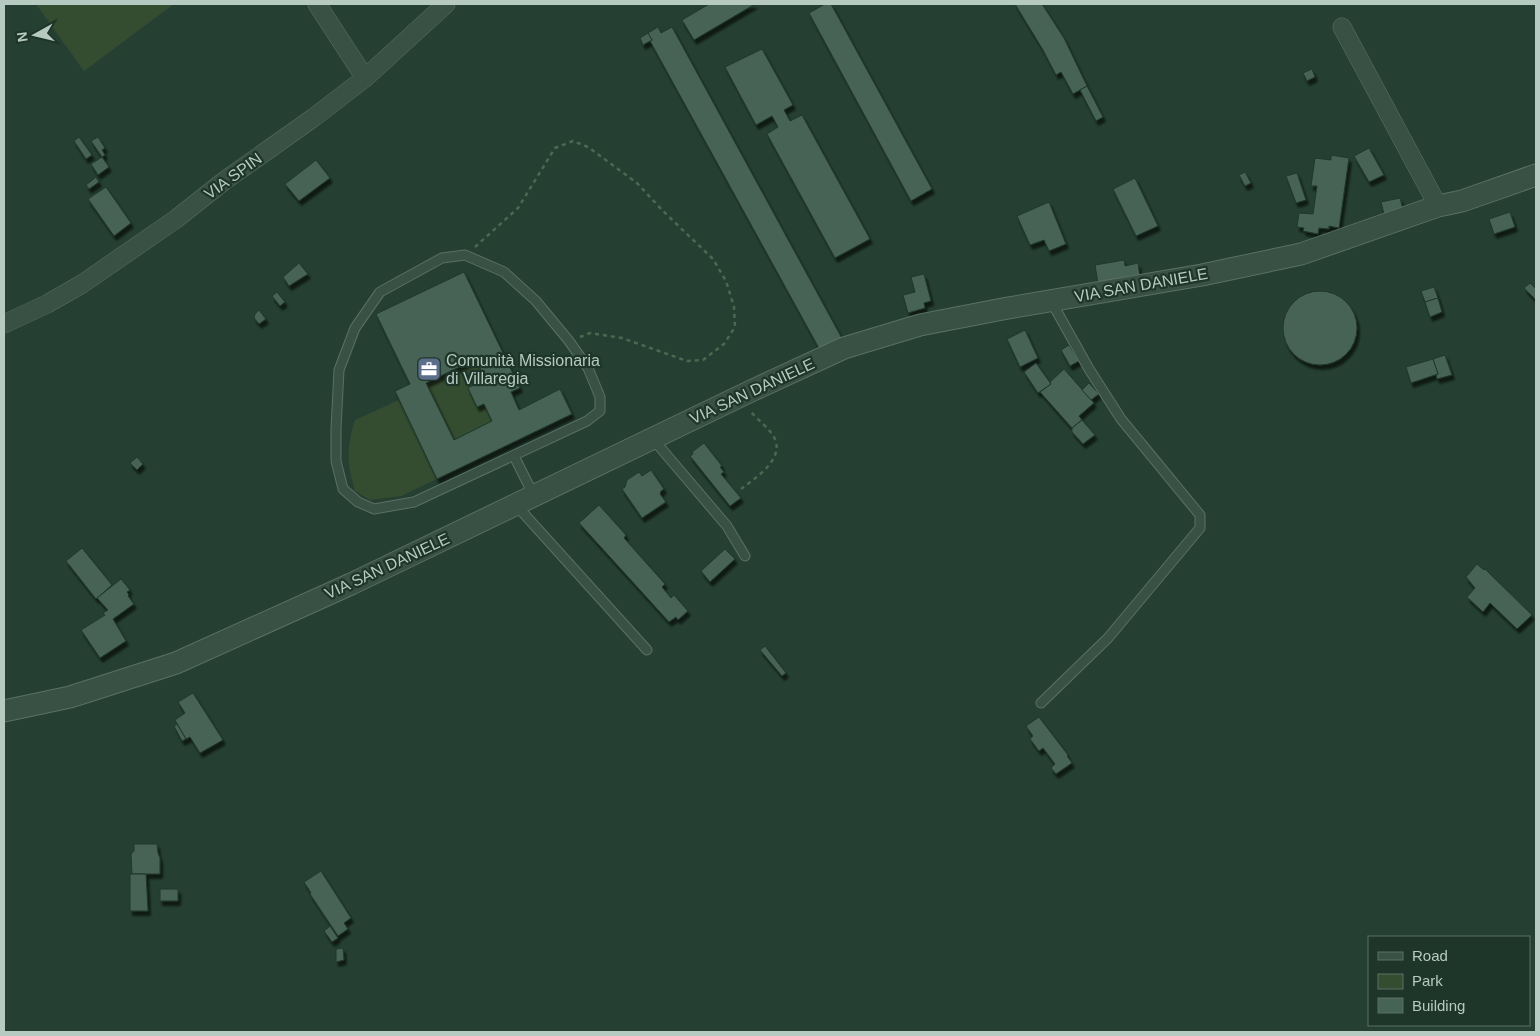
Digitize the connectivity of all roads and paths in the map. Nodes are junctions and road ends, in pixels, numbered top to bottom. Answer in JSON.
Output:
{"nodes":[{"id":1,"x":317,"y":4,"type":"edge"},
{"id":2,"x":446,"y":4,"type":"edge"},
{"id":3,"x":1342,"y":27,"type":"dead end"},
{"id":4,"x":364,"y":78,"type":"junction"},
{"id":5,"x":1536,"y":175,"type":"edge"},
{"id":6,"x":1438,"y":206,"type":"junction"},
{"id":7,"x":465,"y":255,"type":"junction"},
{"id":8,"x":1051,"y":300,"type":"junction"},
{"id":9,"x":4,"y":324,"type":"edge"},
{"id":10,"x":569,"y":341,"type":"junction"},
{"id":11,"x":738,"y":397,"type":"junction"},
{"id":12,"x":652,"y":439,"type":"junction"},
{"id":13,"x":514,"y":456,"type":"junction"},
{"id":14,"x":741,"y":488,"type":"dead end"},
{"id":15,"x":525,"y":501,"type":"junction"},
{"id":16,"x":745,"y":556,"type":"dead end"},
{"id":17,"x":646,"y":650,"type":"dead end"},
{"id":18,"x":1041,"y":703,"type":"dead end"},
{"id":19,"x":4,"y":711,"type":"edge"}],
"edges":[{"from":1,"to":4,"type":"street"},
{"from":2,"to":4,"type":"street","name":"VIA SPIN"},
{"from":3,"to":6,"type":"street"},
{"from":4,"to":9,"type":"street","name":"VIA SPIN"},
{"from":5,"to":6,"type":"street","name":"VIA SAN DANIELE"},
{"from":6,"to":8,"type":"street","name":"VIA SAN DANIELE"},
{"from":7,"to":10,"type":"lane"},
{"from":7,"to":10,"type":"path"},
{"from":7,"to":13,"type":"lane"},
{"from":8,"to":11,"type":"street","name":"VIA SAN DANIELE"},
{"from":8,"to":18,"type":"lane"},
{"from":10,"to":13,"type":"lane"},
{"from":11,"to":12,"type":"street","name":"VIA SAN DANIELE"},
{"from":11,"to":14,"type":"path"},
{"from":12,"to":15,"type":"street","name":"VIA SAN DANIELE"},
{"from":12,"to":16,"type":"lane"},
{"from":13,"to":15,"type":"lane"},
{"from":15,"to":17,"type":"lane"},
{"from":15,"to":19,"type":"street","name":"VIA SAN DANIELE"}]}
